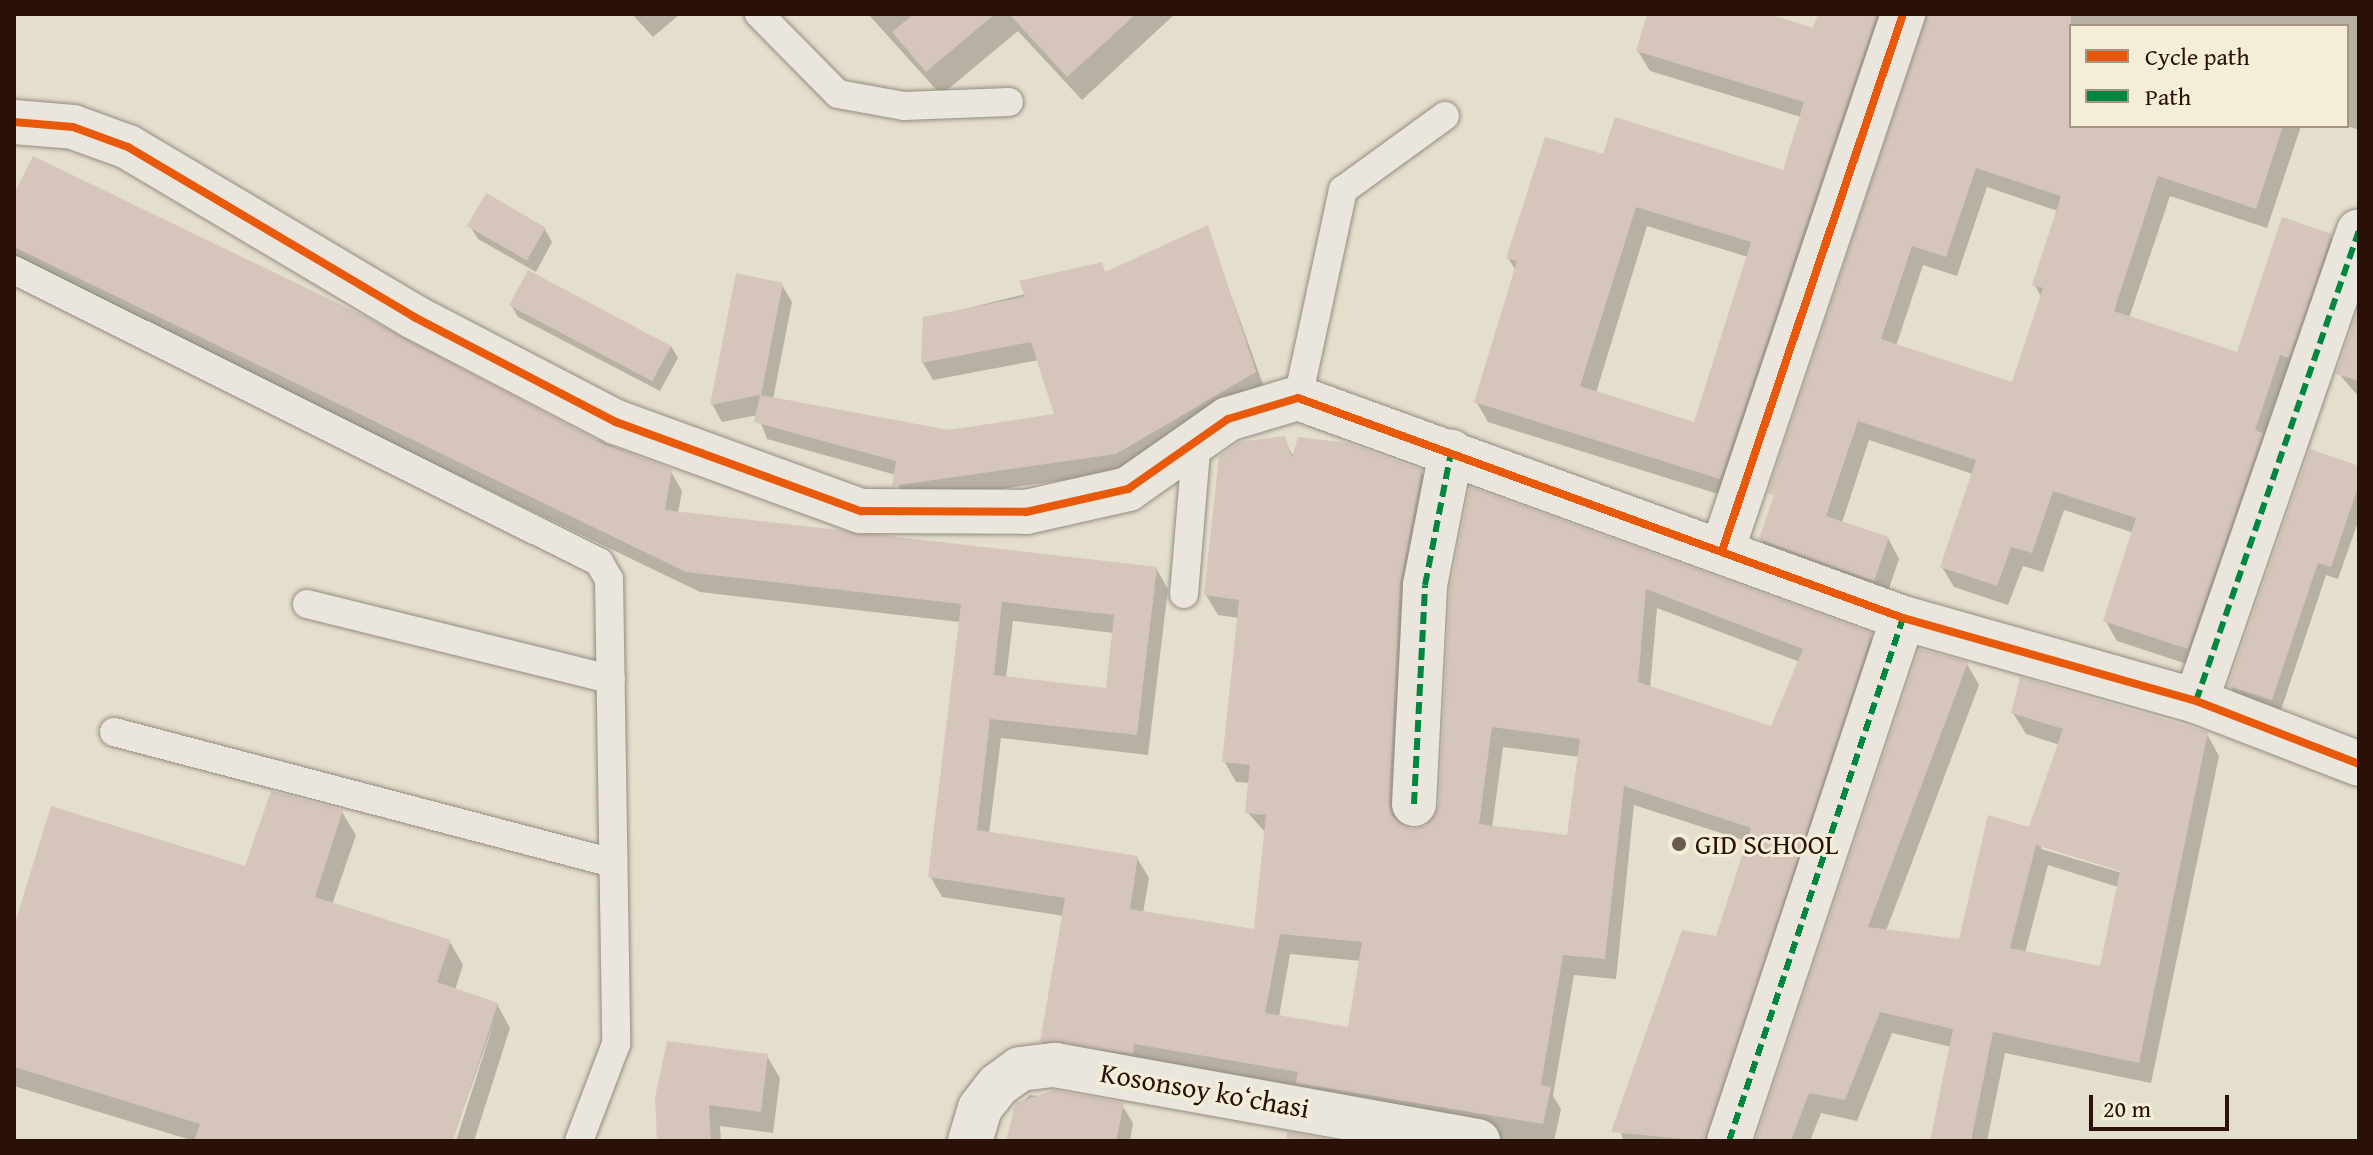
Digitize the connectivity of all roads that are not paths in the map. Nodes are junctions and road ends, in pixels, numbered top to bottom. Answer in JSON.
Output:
{"nodes":[{"id":1,"x":759,"y":14,"type":"edge"},
{"id":2,"x":1903,"y":14,"type":"edge"},
{"id":3,"x":1009,"y":102,"type":"dead end"},
{"id":4,"x":1445,"y":116,"type":"dead end"},
{"id":5,"x":14,"y":122,"type":"edge"},
{"id":6,"x":2359,"y":231,"type":"edge"},
{"id":7,"x":14,"y":270,"type":"edge"},
{"id":8,"x":1298,"y":398,"type":"junction"},
{"id":9,"x":1197,"y":439,"type":"junction"},
{"id":10,"x":1451,"y":452,"type":"junction"},
{"id":11,"x":1722,"y":551,"type":"junction"},
{"id":12,"x":1184,"y":594,"type":"dead end"},
{"id":13,"x":307,"y":604,"type":"dead end"},
{"id":14,"x":1903,"y":618,"type":"junction"},
{"id":15,"x":611,"y":679,"type":"junction"},
{"id":16,"x":2196,"y":701,"type":"junction"},
{"id":17,"x":114,"y":732,"type":"dead end"},
{"id":18,"x":2359,"y":764,"type":"edge"},
{"id":19,"x":1414,"y":804,"type":"dead end"},
{"id":20,"x":613,"y":863,"type":"junction"},
{"id":21,"x":579,"y":1141,"type":"edge"},
{"id":22,"x":970,"y":1141,"type":"edge"},
{"id":23,"x":1478,"y":1141,"type":"edge"},
{"id":24,"x":1729,"y":1141,"type":"edge"}],
"edges":[{"from":1,"to":3,"type":"lane"},
{"from":2,"to":11,"type":"street"},
{"from":4,"to":8,"type":"lane"},
{"from":5,"to":9,"type":"street"},
{"from":6,"to":16,"type":"street"},
{"from":7,"to":15,"type":"lane"},
{"from":8,"to":9,"type":"street"},
{"from":8,"to":10,"type":"street"},
{"from":9,"to":12,"type":"lane"},
{"from":10,"to":11,"type":"street"},
{"from":10,"to":19,"type":"street"},
{"from":11,"to":14,"type":"street"},
{"from":13,"to":15,"type":"lane"},
{"from":14,"to":16,"type":"street"},
{"from":14,"to":24,"type":"street"},
{"from":15,"to":20,"type":"lane"},
{"from":16,"to":18,"type":"street"},
{"from":17,"to":20,"type":"lane"},
{"from":20,"to":21,"type":"lane"},
{"from":22,"to":23,"type":"street","name":"Kosonsoy koʻchasi"}]}
